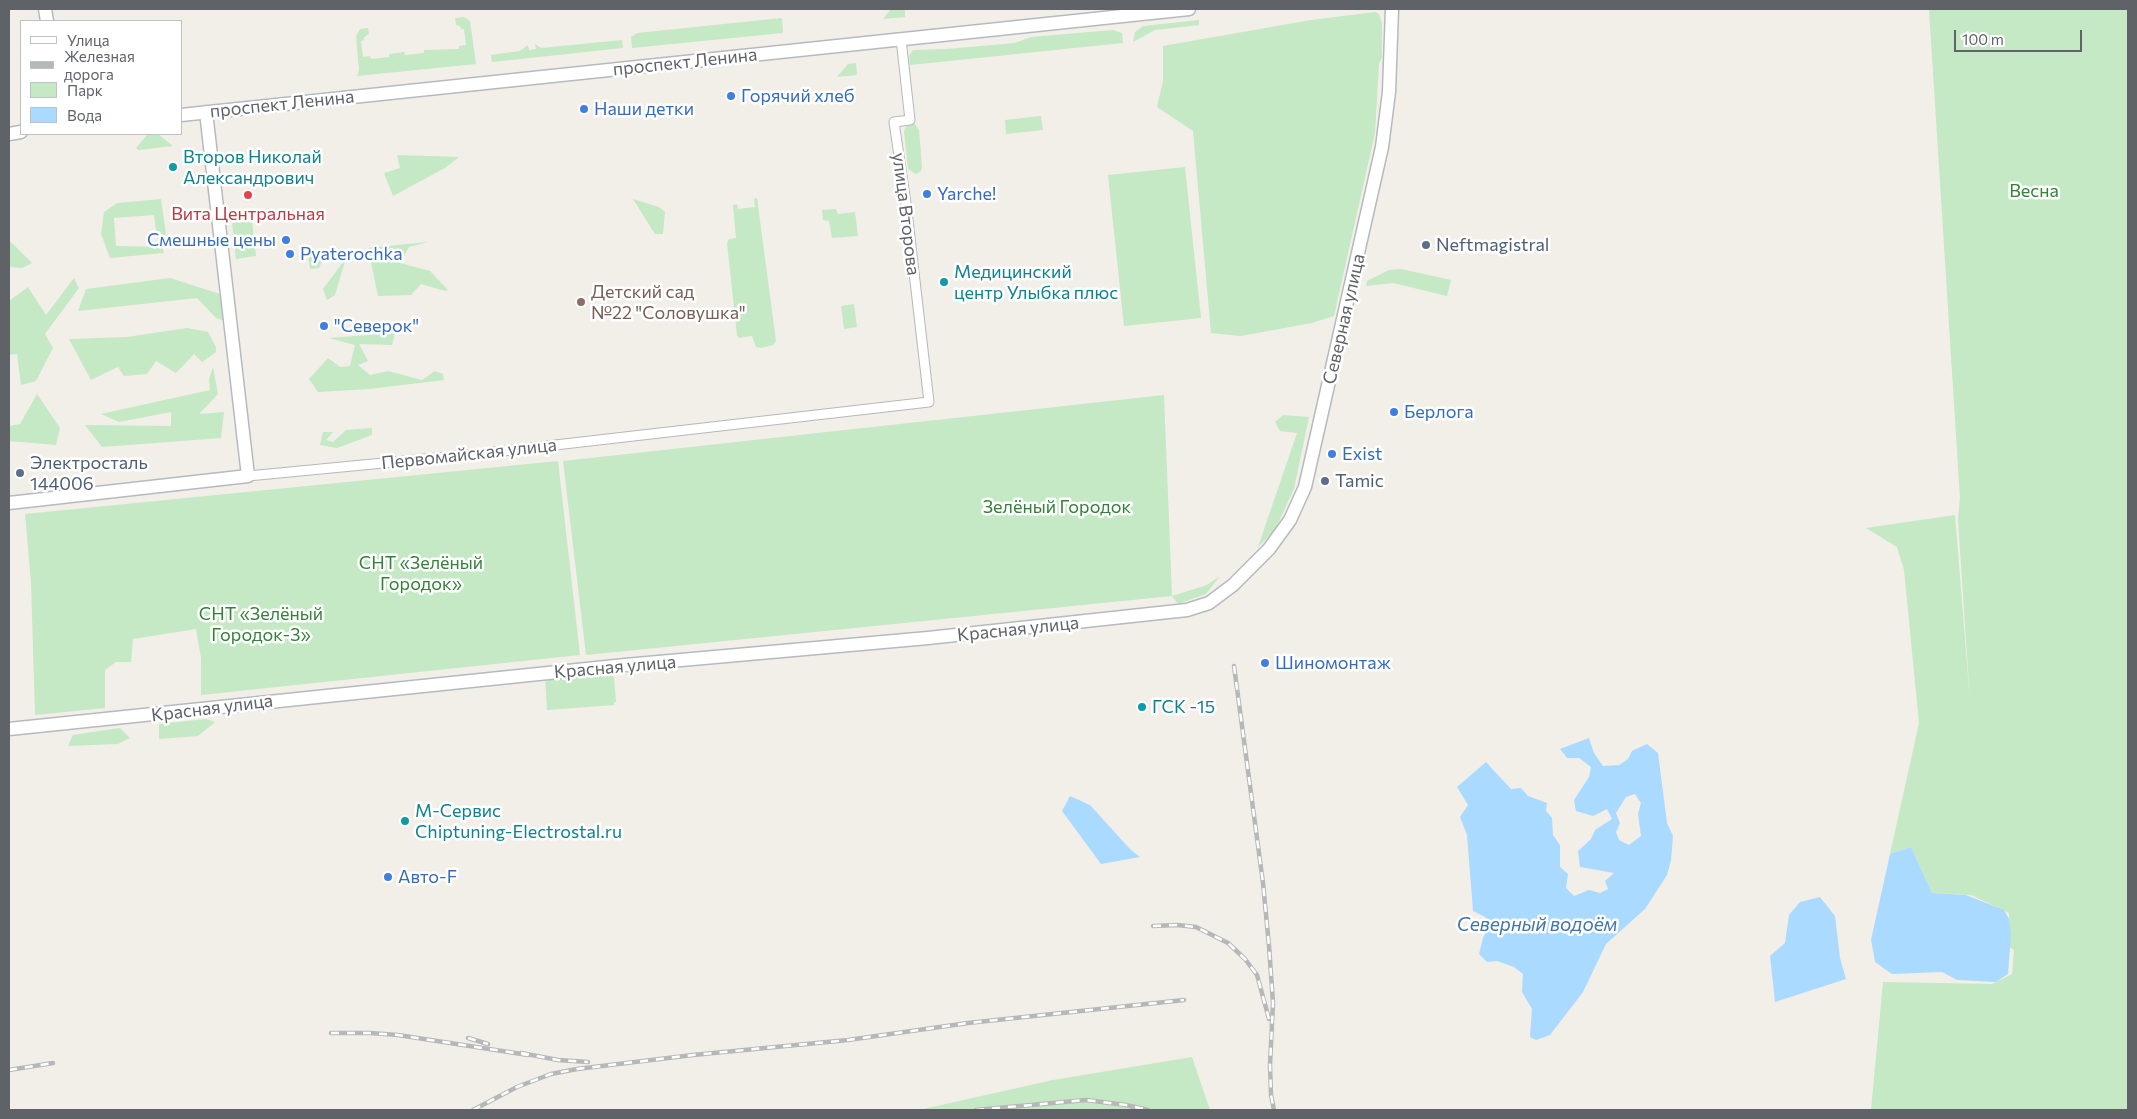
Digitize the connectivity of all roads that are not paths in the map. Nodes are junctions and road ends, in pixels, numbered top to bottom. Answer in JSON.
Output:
{"nodes":[{"id":1,"x":1189,"y":9,"type":"edge"},
{"id":2,"x":1392,"y":9,"type":"edge"},
{"id":3,"x":901,"y":39,"type":"junction"},
{"id":4,"x":206,"y":112,"type":"junction"},
{"id":5,"x":182,"y":115,"type":"edge"},
{"id":6,"x":929,"y":402,"type":"joint"},
{"id":7,"x":248,"y":476,"type":"junction"},
{"id":8,"x":9,"y":503,"type":"edge"},
{"id":9,"x":1219,"y":597,"type":"joint"},
{"id":10,"x":9,"y":729,"type":"edge"}],
"edges":[{"from":1,"to":3,"type":"main road","name":"проспект Ленина"},
{"from":2,"to":9,"type":"main road","name":"Северная улица"},
{"from":3,"to":4,"type":"main road","name":"проспект Ленина"},
{"from":3,"to":6,"type":"street","name":"улица Второва"},
{"from":4,"to":5,"type":"main road","name":"проспект Ленина"},
{"from":4,"to":7,"type":"main road"},
{"from":6,"to":7,"type":"street","name":"Первомайская улица"},
{"from":7,"to":8,"type":"main road","name":"Первомайская улица"},
{"from":9,"to":10,"type":"main road","name":"Красная улица"}]}
